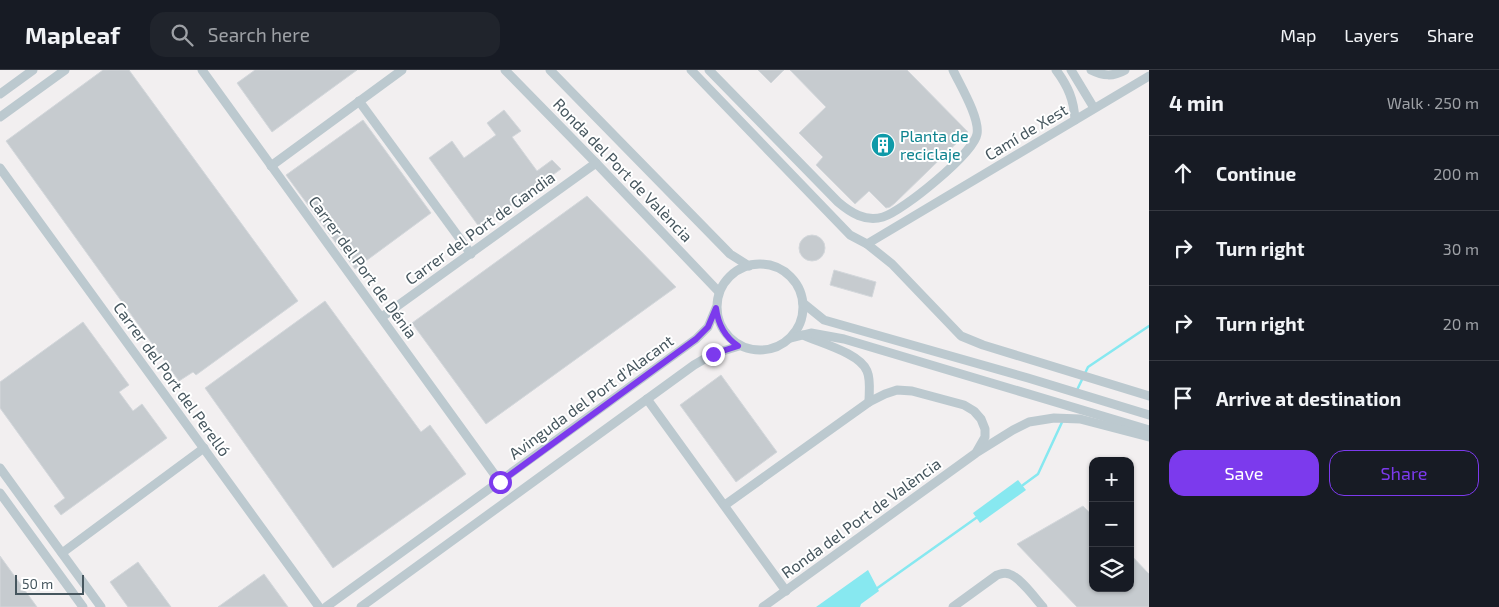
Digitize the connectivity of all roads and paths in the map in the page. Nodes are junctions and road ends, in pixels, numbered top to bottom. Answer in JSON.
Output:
{"nodes":[{"id":1,"x":33,"y":70,"type":"edge"},
{"id":2,"x":65,"y":70,"type":"edge"},
{"id":3,"x":202,"y":70,"type":"edge"},
{"id":4,"x":402,"y":70,"type":"edge"},
{"id":5,"x":505,"y":70,"type":"edge"},
{"id":6,"x":550,"y":70,"type":"edge"},
{"id":7,"x":691,"y":70,"type":"edge"},
{"id":8,"x":709,"y":70,"type":"edge"},
{"id":9,"x":953,"y":70,"type":"edge"},
{"id":10,"x":1056,"y":70,"type":"edge"},
{"id":11,"x":1071,"y":70,"type":"edge"},
{"id":12,"x":1091,"y":70,"type":"edge"},
{"id":13,"x":1125,"y":70,"type":"edge"},
{"id":14,"x":1149,"y":76,"type":"edge"},
{"id":15,"x":0,"y":94,"type":"edge"},
{"id":16,"x":359,"y":101,"type":"junction"},
{"id":17,"x":1094,"y":108,"type":"junction"},
{"id":18,"x":0,"y":117,"type":"edge"},
{"id":19,"x":1075,"y":120,"type":"junction"},
{"id":20,"x":596,"y":163,"type":"junction"},
{"id":21,"x":271,"y":166,"type":"junction"},
{"id":22,"x":0,"y":168,"type":"edge"},
{"id":23,"x":867,"y":244,"type":"junction"},
{"id":24,"x":471,"y":254,"type":"junction"},
{"id":25,"x":749,"y":266,"type":"junction"},
{"id":26,"x":719,"y":292,"type":"junction"},
{"id":27,"x":803,"y":302,"type":"junction"},
{"id":28,"x":716,"y":308,"type":"junction"},
{"id":29,"x":382,"y":317,"type":"junction"},
{"id":30,"x":803,"y":335,"type":"junction"},
{"id":31,"x":791,"y":338,"type":"junction"},
{"id":32,"x":738,"y":346,"type":"junction"},
{"id":33,"x":1149,"y":396,"type":"edge"},
{"id":34,"x":647,"y":399,"type":"junction"},
{"id":35,"x":869,"y":402,"type":"junction"},
{"id":36,"x":1149,"y":415,"type":"edge"},
{"id":37,"x":1149,"y":430,"type":"edge"},
{"id":38,"x":1149,"y":437,"type":"edge"},
{"id":39,"x":204,"y":448,"type":"junction"},
{"id":40,"x":976,"y":453,"type":"junction"},
{"id":41,"x":0,"y":468,"type":"edge"},
{"id":42,"x":500,"y":482,"type":"junction"},
{"id":43,"x":0,"y":493,"type":"edge"},
{"id":44,"x":725,"y":504,"type":"junction"},
{"id":45,"x":62,"y":553,"type":"junction"},
{"id":46,"x":786,"y":590,"type":"junction"},
{"id":47,"x":83,"y":607,"type":"edge"},
{"id":48,"x":101,"y":607,"type":"edge"},
{"id":49,"x":318,"y":607,"type":"edge"},
{"id":50,"x":326,"y":607,"type":"edge"},
{"id":51,"x":362,"y":607,"type":"edge"},
{"id":52,"x":763,"y":607,"type":"edge"},
{"id":53,"x":953,"y":607,"type":"edge"},
{"id":54,"x":1044,"y":607,"type":"edge"}],
"edges":[{"from":1,"to":15,"type":"street"},
{"from":2,"to":18,"type":"street"},
{"from":3,"to":21,"type":"street","name":"Carrer del Port de Dénia"},
{"from":4,"to":16,"type":"street"},
{"from":5,"to":20,"type":"street","name":"Ronda del Port de València"},
{"from":6,"to":25,"type":"street","name":"Ronda del Port de València"},
{"from":7,"to":23,"type":"street"},
{"from":8,"to":9,"type":"street"},
{"from":10,"to":19,"type":"street"},
{"from":11,"to":17,"type":"street"},
{"from":12,"to":13,"type":"street"},
{"from":14,"to":17,"type":"street","name":"Camí de Xest"},
{"from":16,"to":21,"type":"street"},
{"from":16,"to":24,"type":"street"},
{"from":17,"to":19,"type":"street","name":"Camí de Xest"},
{"from":19,"to":23,"type":"street","name":"Camí de Xest"},
{"from":20,"to":24,"type":"street","name":"Carrer del Port de Gandia"},
{"from":20,"to":26,"type":"street","name":"Ronda del Port de València"},
{"from":21,"to":29,"type":"street","name":"Carrer del Port de Dénia"},
{"from":22,"to":39,"type":"street","name":"Carrer del Port del Perelló"},
{"from":23,"to":33,"type":"street"},
{"from":24,"to":29,"type":"street","name":"Carrer del Port de Gandia"},
{"from":25,"to":26,"type":"street"},
{"from":25,"to":27,"type":"street"},
{"from":26,"to":28,"type":"street"},
{"from":27,"to":31,"type":"street"},
{"from":27,"to":36,"type":"street"},
{"from":28,"to":32,"type":"street"},
{"from":28,"to":42,"type":"street","name":"Avinguda del Port d'Alacant"},
{"from":29,"to":42,"type":"street","name":"Carrer del Port de Dénia"},
{"from":30,"to":31,"type":"street"},
{"from":30,"to":35,"type":"street"},
{"from":30,"to":37,"type":"street"},
{"from":31,"to":32,"type":"street"},
{"from":32,"to":34,"type":"street"},
{"from":34,"to":44,"type":"street"},
{"from":34,"to":51,"type":"street"},
{"from":35,"to":40,"type":"street"},
{"from":35,"to":44,"type":"street"},
{"from":38,"to":40,"type":"street","name":"Ronda del Port de València"},
{"from":39,"to":45,"type":"street"},
{"from":39,"to":49,"type":"street","name":"Carrer del Port del Perelló"},
{"from":40,"to":46,"type":"street","name":"Ronda del Port de València"},
{"from":41,"to":45,"type":"street"},
{"from":42,"to":50,"type":"street","name":"Avinguda del Port d'Alacant"},
{"from":43,"to":47,"type":"street"},
{"from":44,"to":46,"type":"street"},
{"from":45,"to":48,"type":"street"},
{"from":46,"to":52,"type":"street","name":"Ronda del Port de València"},
{"from":53,"to":54,"type":"street"}]}
